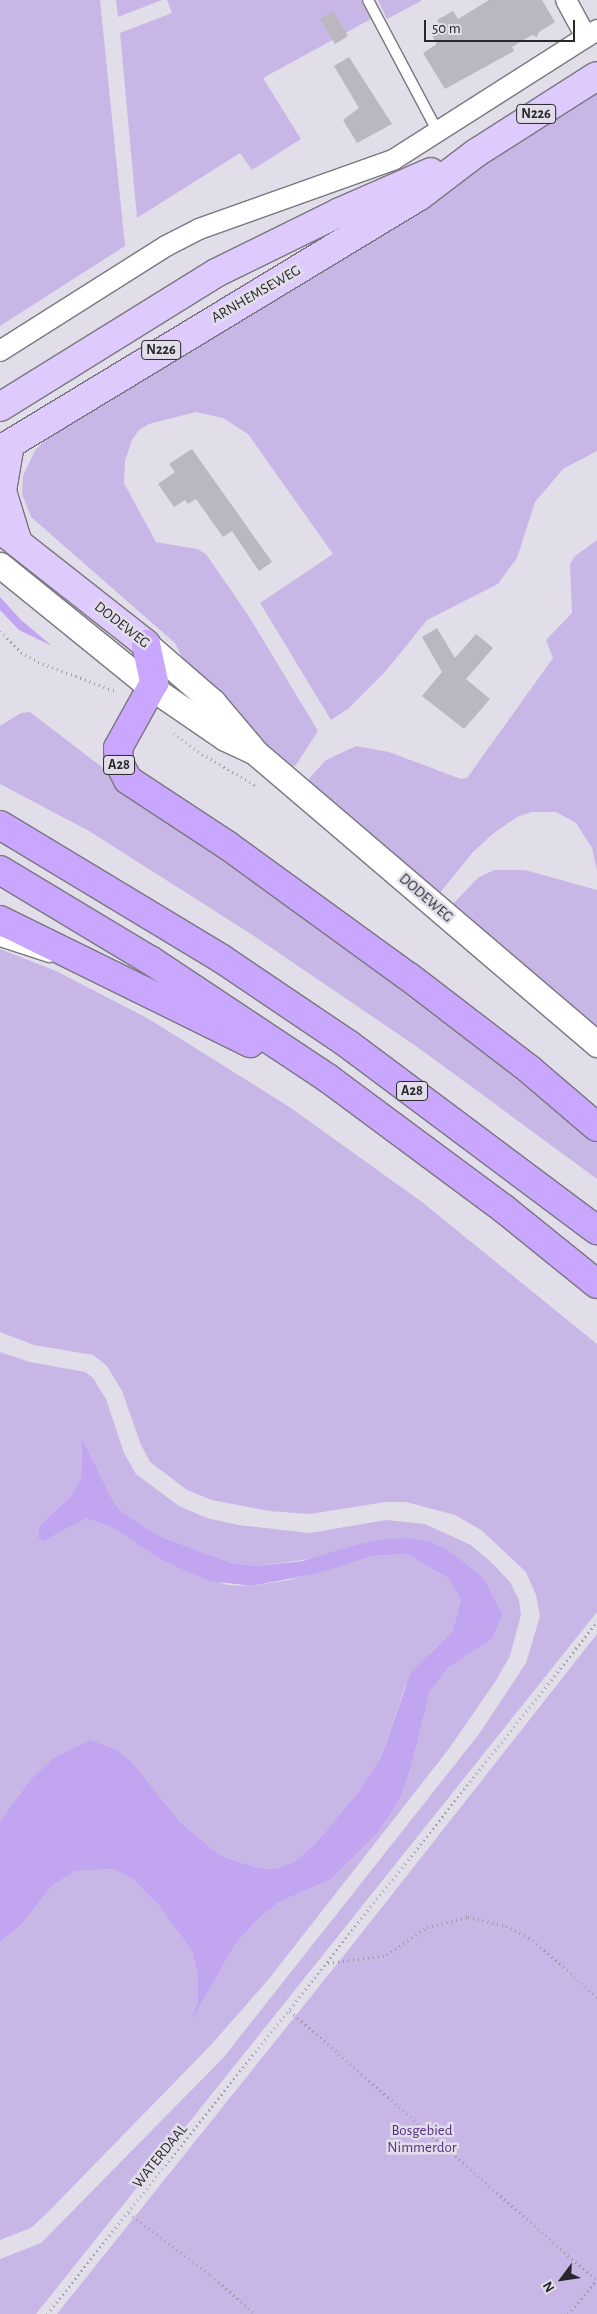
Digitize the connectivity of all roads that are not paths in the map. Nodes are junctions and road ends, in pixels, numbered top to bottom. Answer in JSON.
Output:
{"nodes":[{"id":1,"x":368,"y":0,"type":"edge"},
{"id":2,"x":566,"y":0,"type":"edge"},
{"id":3,"x":592,"y":33,"type":"edge"},
{"id":4,"x":597,"y":76,"type":"edge"},
{"id":5,"x":438,"y":132,"type":"junction"},
{"id":6,"x":476,"y":153,"type":"junction"},
{"id":7,"x":0,"y":351,"type":"edge"},
{"id":8,"x":0,"y":407,"type":"edge"},
{"id":9,"x":14,"y":441,"type":"edge"},
{"id":10,"x":9,"y":536,"type":"edge"},
{"id":11,"x":0,"y":565,"type":"edge"},
{"id":12,"x":146,"y":644,"type":"junction"},
{"id":13,"x":152,"y":688,"type":"junction"},
{"id":14,"x":255,"y":752,"type":"junction"},
{"id":15,"x":0,"y":825,"type":"edge"},
{"id":16,"x":0,"y":870,"type":"edge"},
{"id":17,"x":0,"y":920,"type":"edge"},
{"id":18,"x":0,"y":941,"type":"edge"},
{"id":19,"x":83,"y":958,"type":"junction"},
{"id":20,"x":597,"y":1044,"type":"edge"},
{"id":21,"x":329,"y":1079,"type":"junction"},
{"id":22,"x":597,"y":1127,"type":"edge"},
{"id":23,"x":597,"y":1230,"type":"edge"},
{"id":24,"x":597,"y":1284,"type":"edge"}],
"edges":[{"from":1,"to":5,"type":"lane"},
{"from":2,"to":3,"type":"street"},
{"from":3,"to":5,"type":"street"},
{"from":4,"to":6,"type":"main road","name":"ARNHEMSEWEG","number":"N226"},
{"from":5,"to":7,"type":"street"},
{"from":6,"to":8,"type":"main road","name":"ARNHEMSEWEG","number":"N226"},
{"from":6,"to":9,"type":"main road","name":"ARNHEMSEWEG","number":"N226"},
{"from":9,"to":10,"type":"main road"},
{"from":10,"to":12,"type":"main road","name":"DODEWEG"},
{"from":11,"to":13,"type":"street","name":"DODEWEG"},
{"from":12,"to":13,"type":"highway"},
{"from":12,"to":14,"type":"street","name":"DODEWEG"},
{"from":13,"to":14,"type":"street","name":"DODEWEG"},
{"from":13,"to":22,"type":"highway","number":"A28"},
{"from":14,"to":20,"type":"street","name":"DODEWEG"},
{"from":15,"to":23,"type":"highway","number":"A28"},
{"from":16,"to":21,"type":"highway","number":"A28"},
{"from":17,"to":19,"type":"highway","number":"A28"},
{"from":18,"to":19,"type":"lane","number":"A28"},
{"from":19,"to":21,"type":"highway","number":"A28"},
{"from":21,"to":24,"type":"highway","number":"A28"}]}
